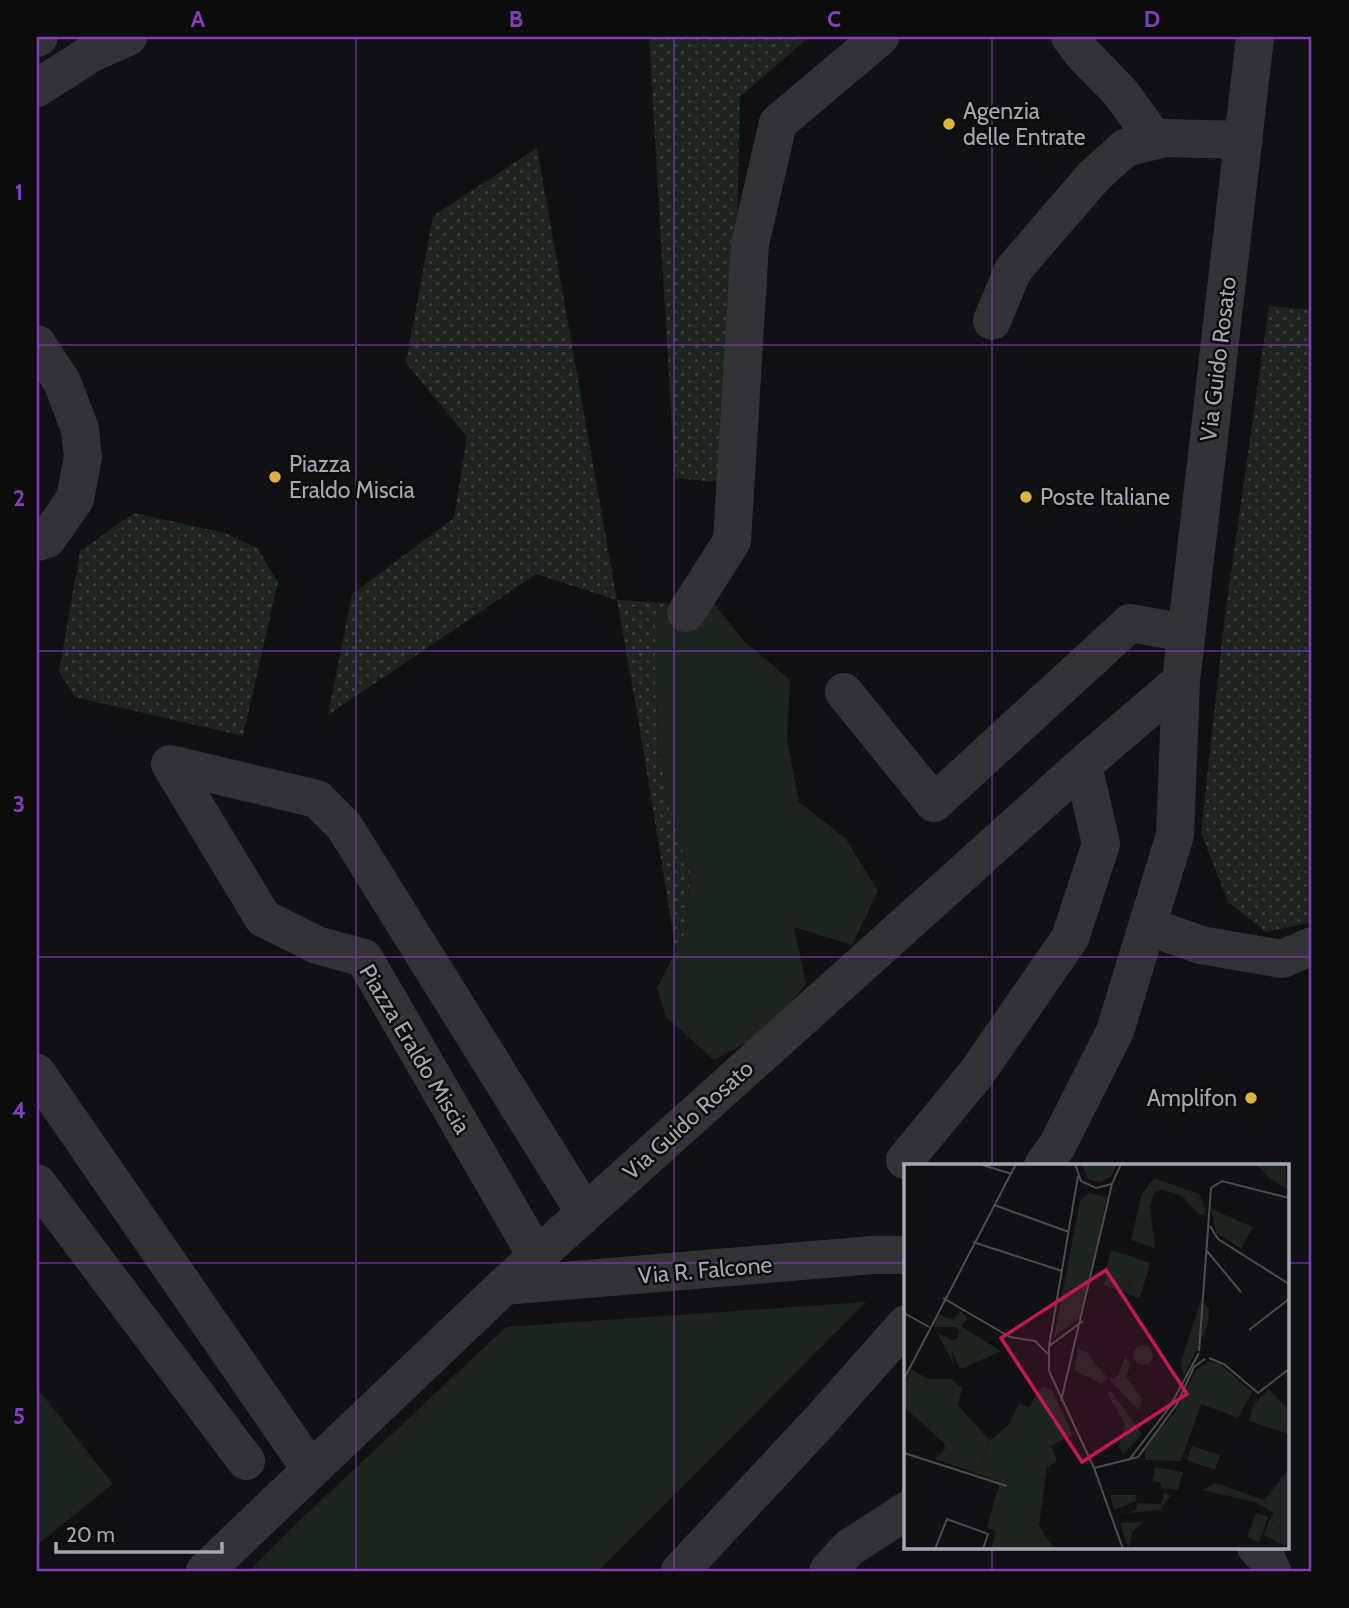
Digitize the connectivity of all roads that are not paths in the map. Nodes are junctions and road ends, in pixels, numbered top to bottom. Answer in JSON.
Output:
{"nodes":[{"id":1,"x":128,"y":37,"type":"edge"},
{"id":2,"x":880,"y":37,"type":"edge"},
{"id":3,"x":1070,"y":37,"type":"edge"},
{"id":4,"x":1255,"y":37,"type":"edge"},
{"id":5,"x":37,"y":88,"type":"edge"},
{"id":6,"x":1155,"y":140,"type":"junction"},
{"id":7,"x":1244,"y":140,"type":"junction"},
{"id":8,"x":992,"y":321,"type":"dead end"},
{"id":9,"x":37,"y":344,"type":"edge"},
{"id":10,"x":37,"y":542,"type":"edge"},
{"id":11,"x":686,"y":613,"type":"dead end"},
{"id":12,"x":1186,"y":633,"type":"junction"},
{"id":13,"x":1181,"y":681,"type":"junction"},
{"id":14,"x":844,"y":692,"type":"dead end"},
{"id":15,"x":1083,"y":765,"type":"junction"},
{"id":16,"x":1147,"y":926,"type":"junction"},
{"id":17,"x":1312,"y":946,"type":"edge"},
{"id":18,"x":37,"y":1073,"type":"edge"},
{"id":19,"x":905,"y":1160,"type":"dead end"},
{"id":20,"x":1044,"y":1164,"type":"edge"},
{"id":21,"x":37,"y":1183,"type":"edge"},
{"id":22,"x":585,"y":1213,"type":"junction"},
{"id":23,"x":904,"y":1255,"type":"edge"},
{"id":24,"x":537,"y":1257,"type":"junction"},
{"id":25,"x":504,"y":1286,"type":"junction"},
{"id":26,"x":904,"y":1326,"type":"edge"},
{"id":27,"x":246,"y":1461,"type":"dead end"},
{"id":28,"x":311,"y":1470,"type":"junction"},
{"id":29,"x":904,"y":1512,"type":"edge"},
{"id":30,"x":1257,"y":1548,"type":"edge"},
{"id":31,"x":205,"y":1571,"type":"edge"},
{"id":32,"x":680,"y":1571,"type":"edge"},
{"id":33,"x":828,"y":1571,"type":"edge"},
{"id":34,"x":1272,"y":1571,"type":"edge"}],
"edges":[{"from":1,"to":5,"type":"street"},
{"from":2,"to":11,"type":"street"},
{"from":3,"to":6,"type":"street"},
{"from":4,"to":7,"type":"street","name":"Via Guido Rosato"},
{"from":6,"to":7,"type":"street"},
{"from":6,"to":8,"type":"street"},
{"from":7,"to":12,"type":"street","name":"Via Guido Rosato"},
{"from":9,"to":10,"type":"street"},
{"from":12,"to":13,"type":"street","name":"Via Guido Rosato"},
{"from":12,"to":14,"type":"street"},
{"from":13,"to":15,"type":"street","name":"Via Guido Rosato"},
{"from":13,"to":16,"type":"street","name":"Via Guido Rosato"},
{"from":15,"to":19,"type":"street"},
{"from":15,"to":22,"type":"street","name":"Via Guido Rosato"},
{"from":16,"to":17,"type":"street"},
{"from":16,"to":20,"type":"street","name":"Via Guido Rosato"},
{"from":18,"to":28,"type":"street"},
{"from":21,"to":27,"type":"street"},
{"from":22,"to":24,"type":"street","name":"Via Guido Rosato"},
{"from":22,"to":24,"type":"street","name":"Piazza Eraldo Miscia"},
{"from":23,"to":25,"type":"street","name":"Via R. Falcone"},
{"from":24,"to":25,"type":"street","name":"Via Guido Rosato"},
{"from":25,"to":28,"type":"street","name":"Via Guido Rosato"},
{"from":26,"to":32,"type":"street"},
{"from":28,"to":31,"type":"street","name":"Via Guido Rosato"},
{"from":29,"to":33,"type":"street"},
{"from":30,"to":34,"type":"street"}]}
